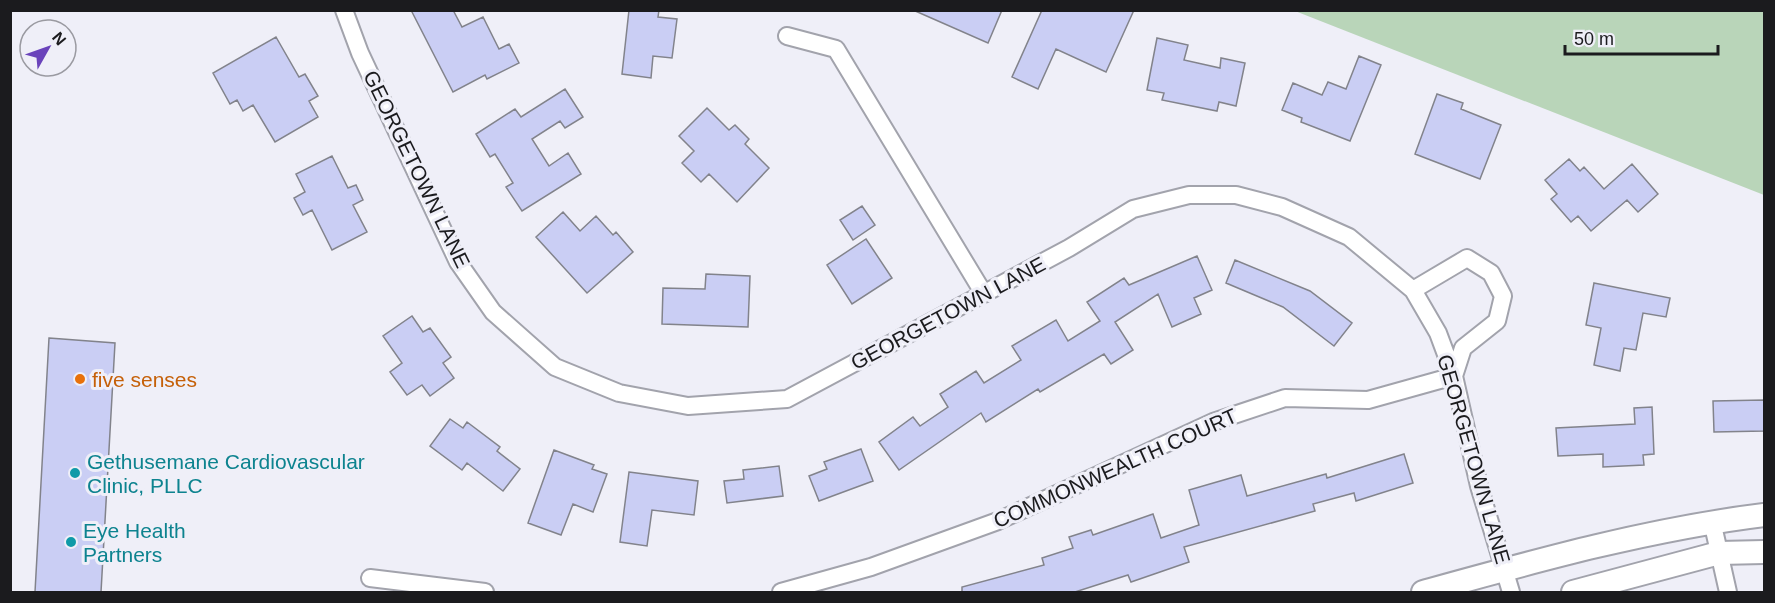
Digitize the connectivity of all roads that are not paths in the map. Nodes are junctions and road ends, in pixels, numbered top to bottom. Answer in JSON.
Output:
{"nodes":[{"id":1,"x":344,"y":10,"type":"edge"},
{"id":2,"x":787,"y":36,"type":"dead end"},
{"id":3,"x":1413,"y":290,"type":"junction"},
{"id":4,"x":984,"y":294,"type":"junction"},
{"id":5,"x":1454,"y":376,"type":"junction"},
{"id":6,"x":1764,"y":515,"type":"edge"},
{"id":7,"x":1712,"y":521,"type":"junction"},
{"id":8,"x":1764,"y":552,"type":"edge"},
{"id":9,"x":1719,"y":553,"type":"junction"},
{"id":10,"x":1505,"y":570,"type":"junction"},
{"id":11,"x":370,"y":578,"type":"dead end"},
{"id":12,"x":485,"y":592,"type":"edge"},
{"id":13,"x":782,"y":592,"type":"edge"},
{"id":14,"x":1423,"y":592,"type":"edge"},
{"id":15,"x":1511,"y":592,"type":"edge"},
{"id":16,"x":1573,"y":592,"type":"edge"},
{"id":17,"x":1728,"y":592,"type":"edge"}],
"edges":[{"from":1,"to":4,"type":"street","name":"GEORGETOWN LANE"},
{"from":2,"to":4,"type":"street"},
{"from":3,"to":4,"type":"street","name":"GEORGETOWN LANE"},
{"from":3,"to":5,"type":"street","name":"GEORGETOWN LANE"},
{"from":3,"to":5,"type":"street"},
{"from":5,"to":10,"type":"street","name":"GEORGETOWN LANE"},
{"from":5,"to":13,"type":"street","name":"COMMONWEALTH COURT"},
{"from":6,"to":7,"type":"main road"},
{"from":7,"to":9,"type":"street"},
{"from":7,"to":10,"type":"main road"},
{"from":8,"to":9,"type":"main road"},
{"from":9,"to":16,"type":"main road"},
{"from":9,"to":17,"type":"street"},
{"from":10,"to":14,"type":"main road"},
{"from":10,"to":15,"type":"street","name":"GEORGETOWN LANE"},
{"from":11,"to":12,"type":"street"}]}
